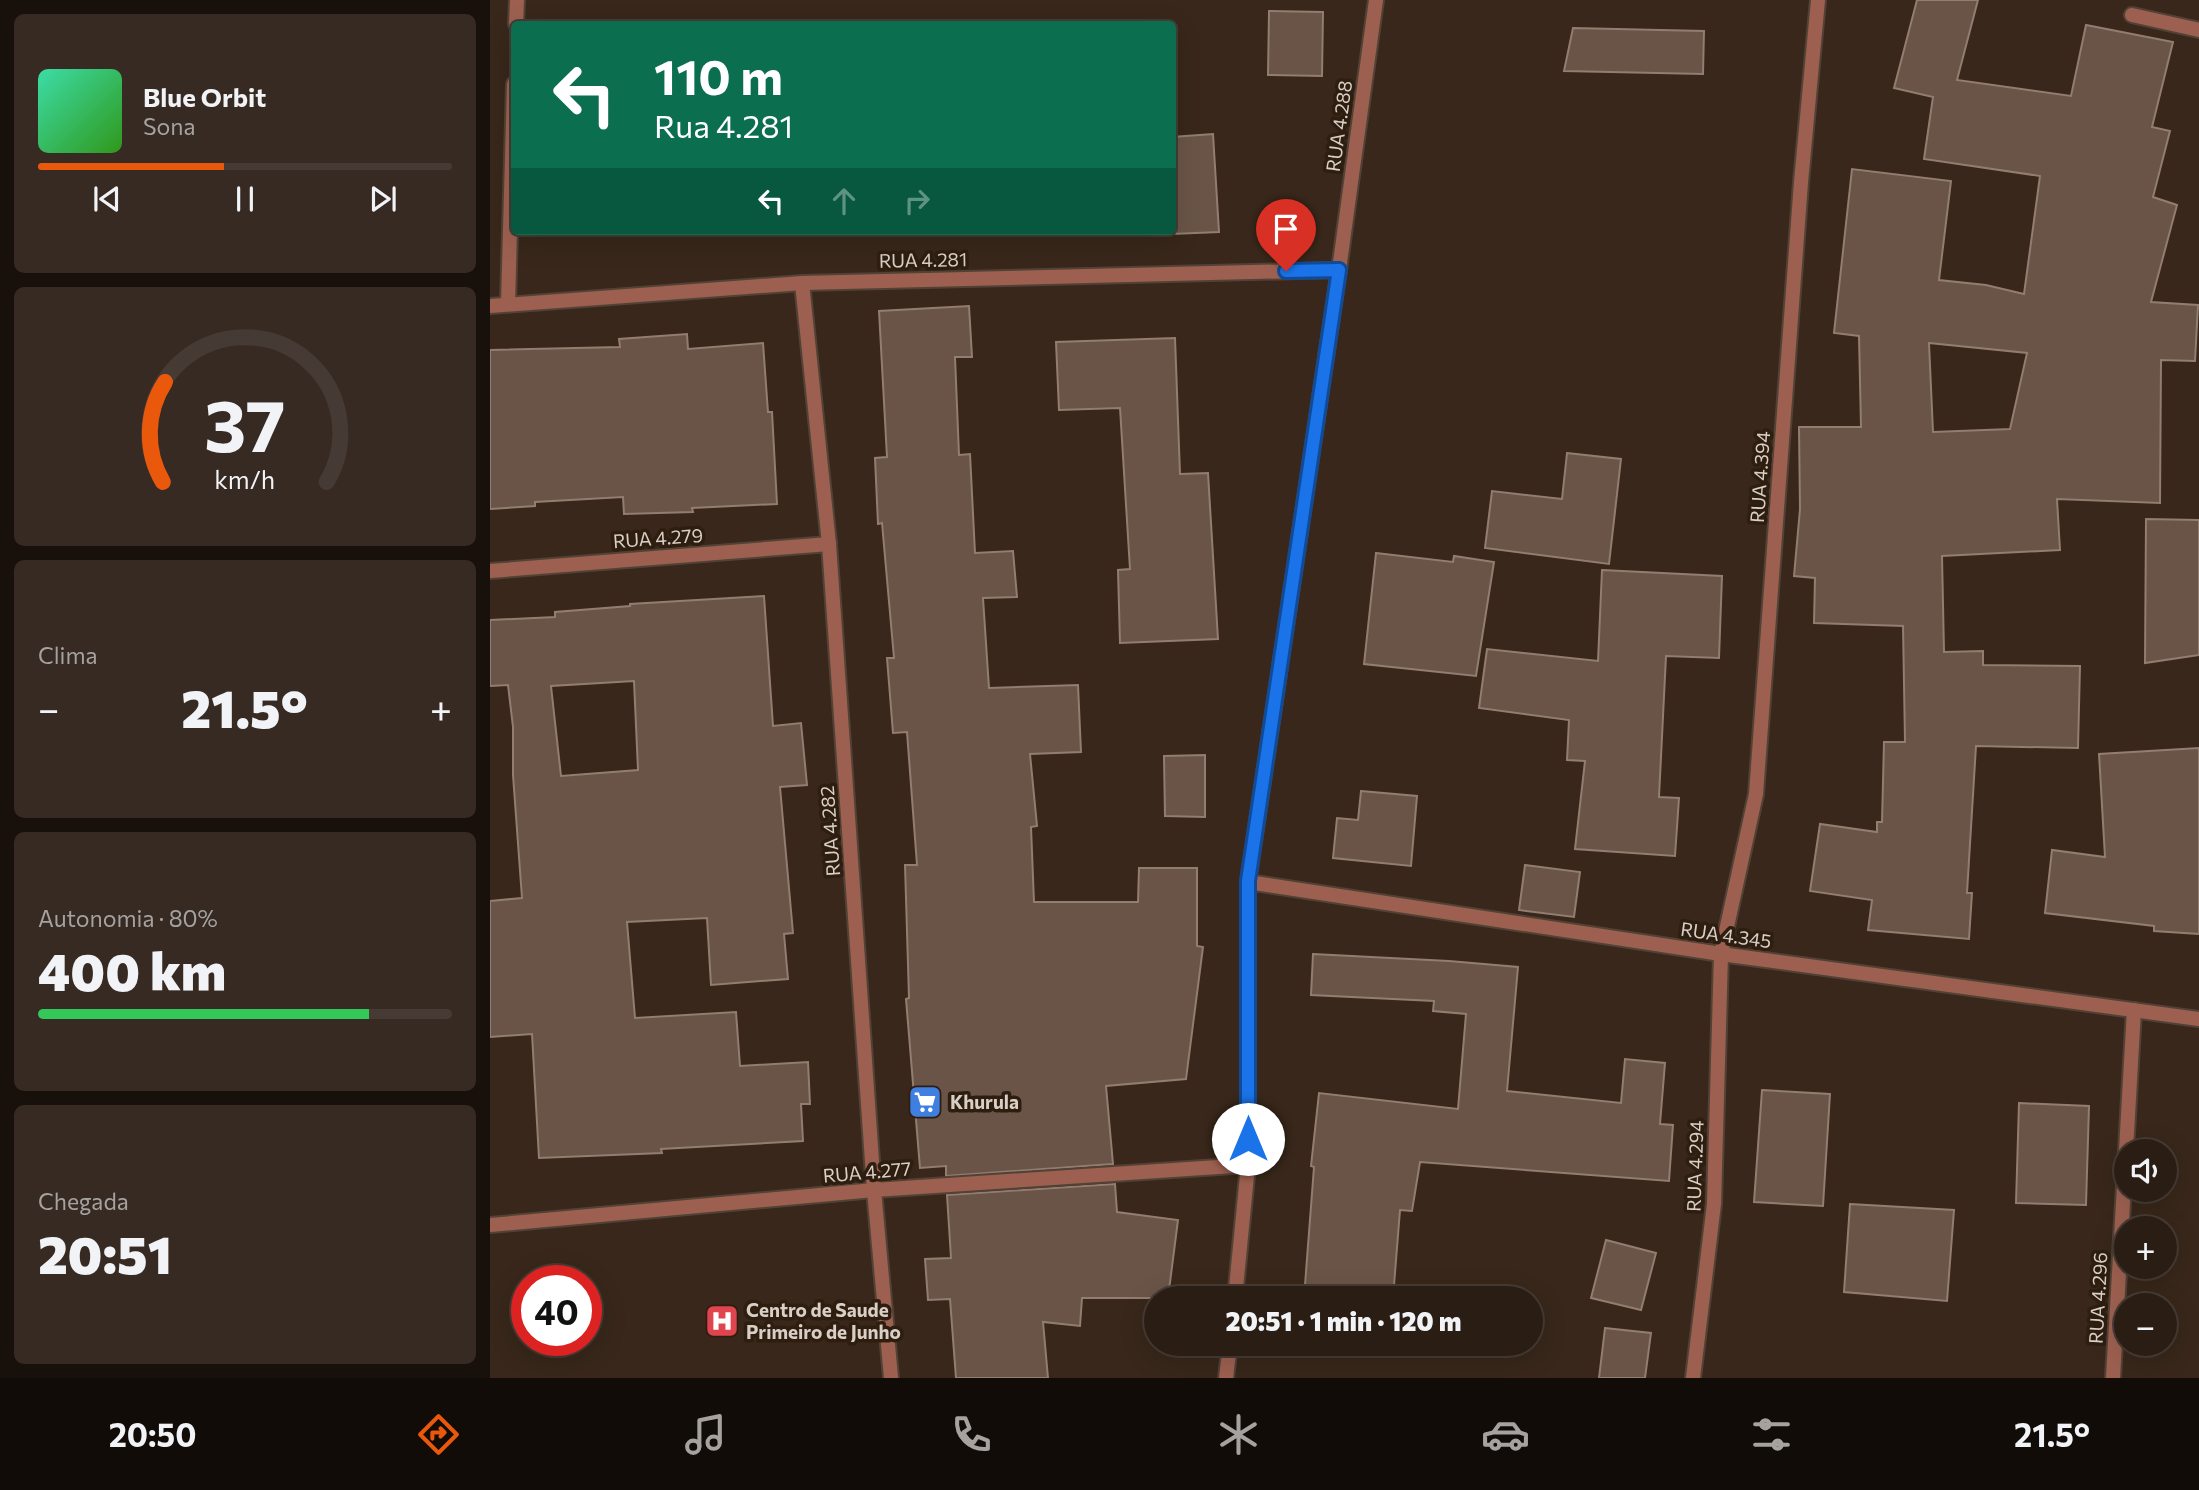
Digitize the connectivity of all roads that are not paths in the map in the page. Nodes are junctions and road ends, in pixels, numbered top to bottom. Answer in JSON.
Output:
{"nodes":[{"id":1,"x":517,"y":0,"type":"edge"},
{"id":2,"x":1376,"y":0,"type":"edge"},
{"id":3,"x":1818,"y":0,"type":"edge"},
{"id":4,"x":2132,"y":15,"type":"dead end"},
{"id":5,"x":516,"y":21,"type":"edge"},
{"id":6,"x":2199,"y":30,"type":"edge"},
{"id":7,"x":511,"y":194,"type":"edge"},
{"id":8,"x":1339,"y":270,"type":"junction"},
{"id":9,"x":802,"y":282,"type":"junction"},
{"id":10,"x":508,"y":304,"type":"junction"},
{"id":11,"x":490,"y":306,"type":"edge"},
{"id":12,"x":829,"y":544,"type":"junction"},
{"id":13,"x":490,"y":571,"type":"edge"},
{"id":14,"x":1248,"y":881,"type":"junction"},
{"id":15,"x":1721,"y":954,"type":"junction"},
{"id":16,"x":2134,"y":1010,"type":"junction"},
{"id":17,"x":2199,"y":1019,"type":"edge"},
{"id":18,"x":1248,"y":1165,"type":"junction"},
{"id":19,"x":874,"y":1190,"type":"junction"},
{"id":20,"x":490,"y":1225,"type":"edge"},
{"id":21,"x":1236,"y":1286,"type":"edge"},
{"id":22,"x":1229,"y":1356,"type":"edge"},
{"id":23,"x":891,"y":1378,"type":"edge"},
{"id":24,"x":1226,"y":1378,"type":"edge"},
{"id":25,"x":1693,"y":1378,"type":"edge"},
{"id":26,"x":2112,"y":1378,"type":"edge"}],
"edges":[{"from":1,"to":5,"type":"street"},
{"from":2,"to":8,"type":"street","name":"RUA 4.288"},
{"from":3,"to":15,"type":"street","name":"RUA 4.394"},
{"from":4,"to":6,"type":"street"},
{"from":7,"to":10,"type":"street"},
{"from":8,"to":9,"type":"street","name":"RUA 4.281"},
{"from":8,"to":14,"type":"street","name":"RUA 4.288"},
{"from":9,"to":10,"type":"street","name":"RUA 4.281"},
{"from":9,"to":12,"type":"street","name":"RUA 4.282"},
{"from":10,"to":11,"type":"street","name":"RUA 4.281"},
{"from":12,"to":13,"type":"street","name":"RUA 4.279"},
{"from":12,"to":19,"type":"street","name":"RUA 4.282"},
{"from":14,"to":15,"type":"street","name":"RUA 4.345"},
{"from":14,"to":18,"type":"street","name":"RUA 4.288"},
{"from":15,"to":16,"type":"street","name":"RUA 4.345"},
{"from":15,"to":25,"type":"street","name":"RUA 4.294"},
{"from":16,"to":17,"type":"street","name":"RUA 4.345"},
{"from":16,"to":26,"type":"street","name":"RUA 4.296"},
{"from":18,"to":19,"type":"street","name":"RUA 4.277"},
{"from":18,"to":21,"type":"street","name":"RUA 4.288"},
{"from":19,"to":20,"type":"street","name":"RUA 4.277"},
{"from":19,"to":23,"type":"street","name":"RUA 4.282"},
{"from":22,"to":24,"type":"street"}]}
